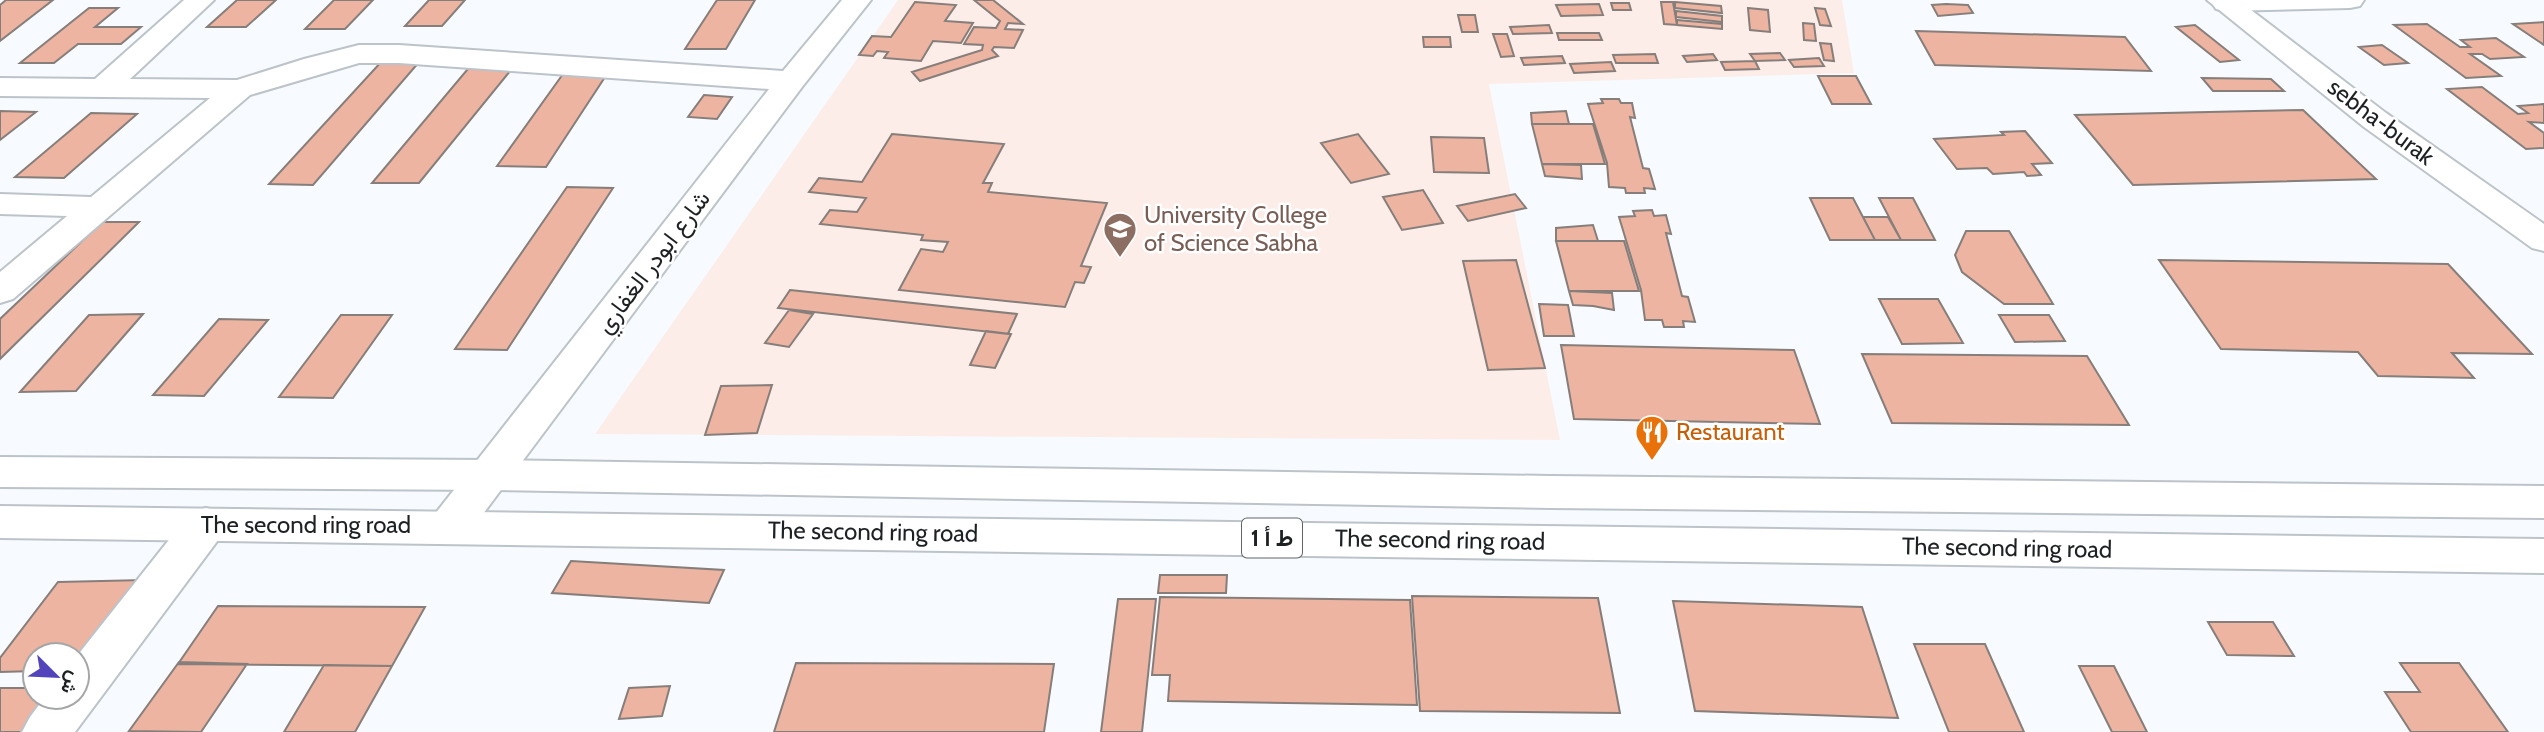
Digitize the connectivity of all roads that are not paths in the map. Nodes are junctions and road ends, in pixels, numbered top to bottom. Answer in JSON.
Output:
{"nodes":[{"id":1,"x":200,"y":0,"type":"edge"},
{"id":2,"x":857,"y":0,"type":"edge"},
{"id":3,"x":2350,"y":0,"type":"edge"},
{"id":4,"x":2238,"y":1,"type":"edge"},
{"id":5,"x":791,"y":81,"type":"junction"},
{"id":6,"x":0,"y":87,"type":"edge"},
{"id":7,"x":103,"y":88,"type":"junction"},
{"id":8,"x":239,"y":89,"type":"junction"},
{"id":9,"x":0,"y":204,"type":"edge"},
{"id":10,"x":100,"y":206,"type":"junction"},
{"id":11,"x":2544,"y":207,"type":"edge"},
{"id":12,"x":2544,"y":240,"type":"edge"},
{"id":13,"x":0,"y":291,"type":"edge"},
{"id":14,"x":0,"y":472,"type":"edge"},
{"id":15,"x":490,"y":475,"type":"junction"},
{"id":16,"x":2544,"y":502,"type":"edge"},
{"id":17,"x":0,"y":522,"type":"edge"},
{"id":18,"x":206,"y":524,"type":"junction"},
{"id":19,"x":450,"y":526,"type":"junction"},
{"id":20,"x":2544,"y":555,"type":"edge"},
{"id":21,"x":91,"y":674,"type":"edge"},
{"id":22,"x":63,"y":711,"type":"edge"},
{"id":23,"x":47,"y":732,"type":"edge"}],
"edges":[{"from":1,"to":7,"type":"main road"},
{"from":2,"to":5,"type":"main road","name":"شارع ابودر الغفاري"},
{"from":3,"to":4,"type":"main road"},
{"from":4,"to":11,"type":"main road","name":"sebha-burak"},
{"from":4,"to":12,"type":"main road","name":"sebha-burak"},
{"from":5,"to":8,"type":"main road"},
{"from":5,"to":15,"type":"main road","name":"شارع ابودر الغفاري"},
{"from":6,"to":7,"type":"main road"},
{"from":7,"to":8,"type":"main road"},
{"from":8,"to":10,"type":"main road"},
{"from":9,"to":10,"type":"main road"},
{"from":10,"to":13,"type":"main road"},
{"from":14,"to":15,"type":"main road","name":"The second ring road"},
{"from":15,"to":16,"type":"main road","name":"The second ring road"},
{"from":15,"to":19,"type":"main road","name":"شارع ابودر الغفاري"},
{"from":17,"to":18,"type":"main road","name":"The second ring road","number":"ط أ 1"},
{"from":18,"to":19,"type":"main road","name":"The second ring road","number":"ط أ 1"},
{"from":18,"to":21,"type":"main road"},
{"from":19,"to":20,"type":"main road","name":"The second ring road","number":"ط أ 1"},
{"from":22,"to":23,"type":"main road"}]}
